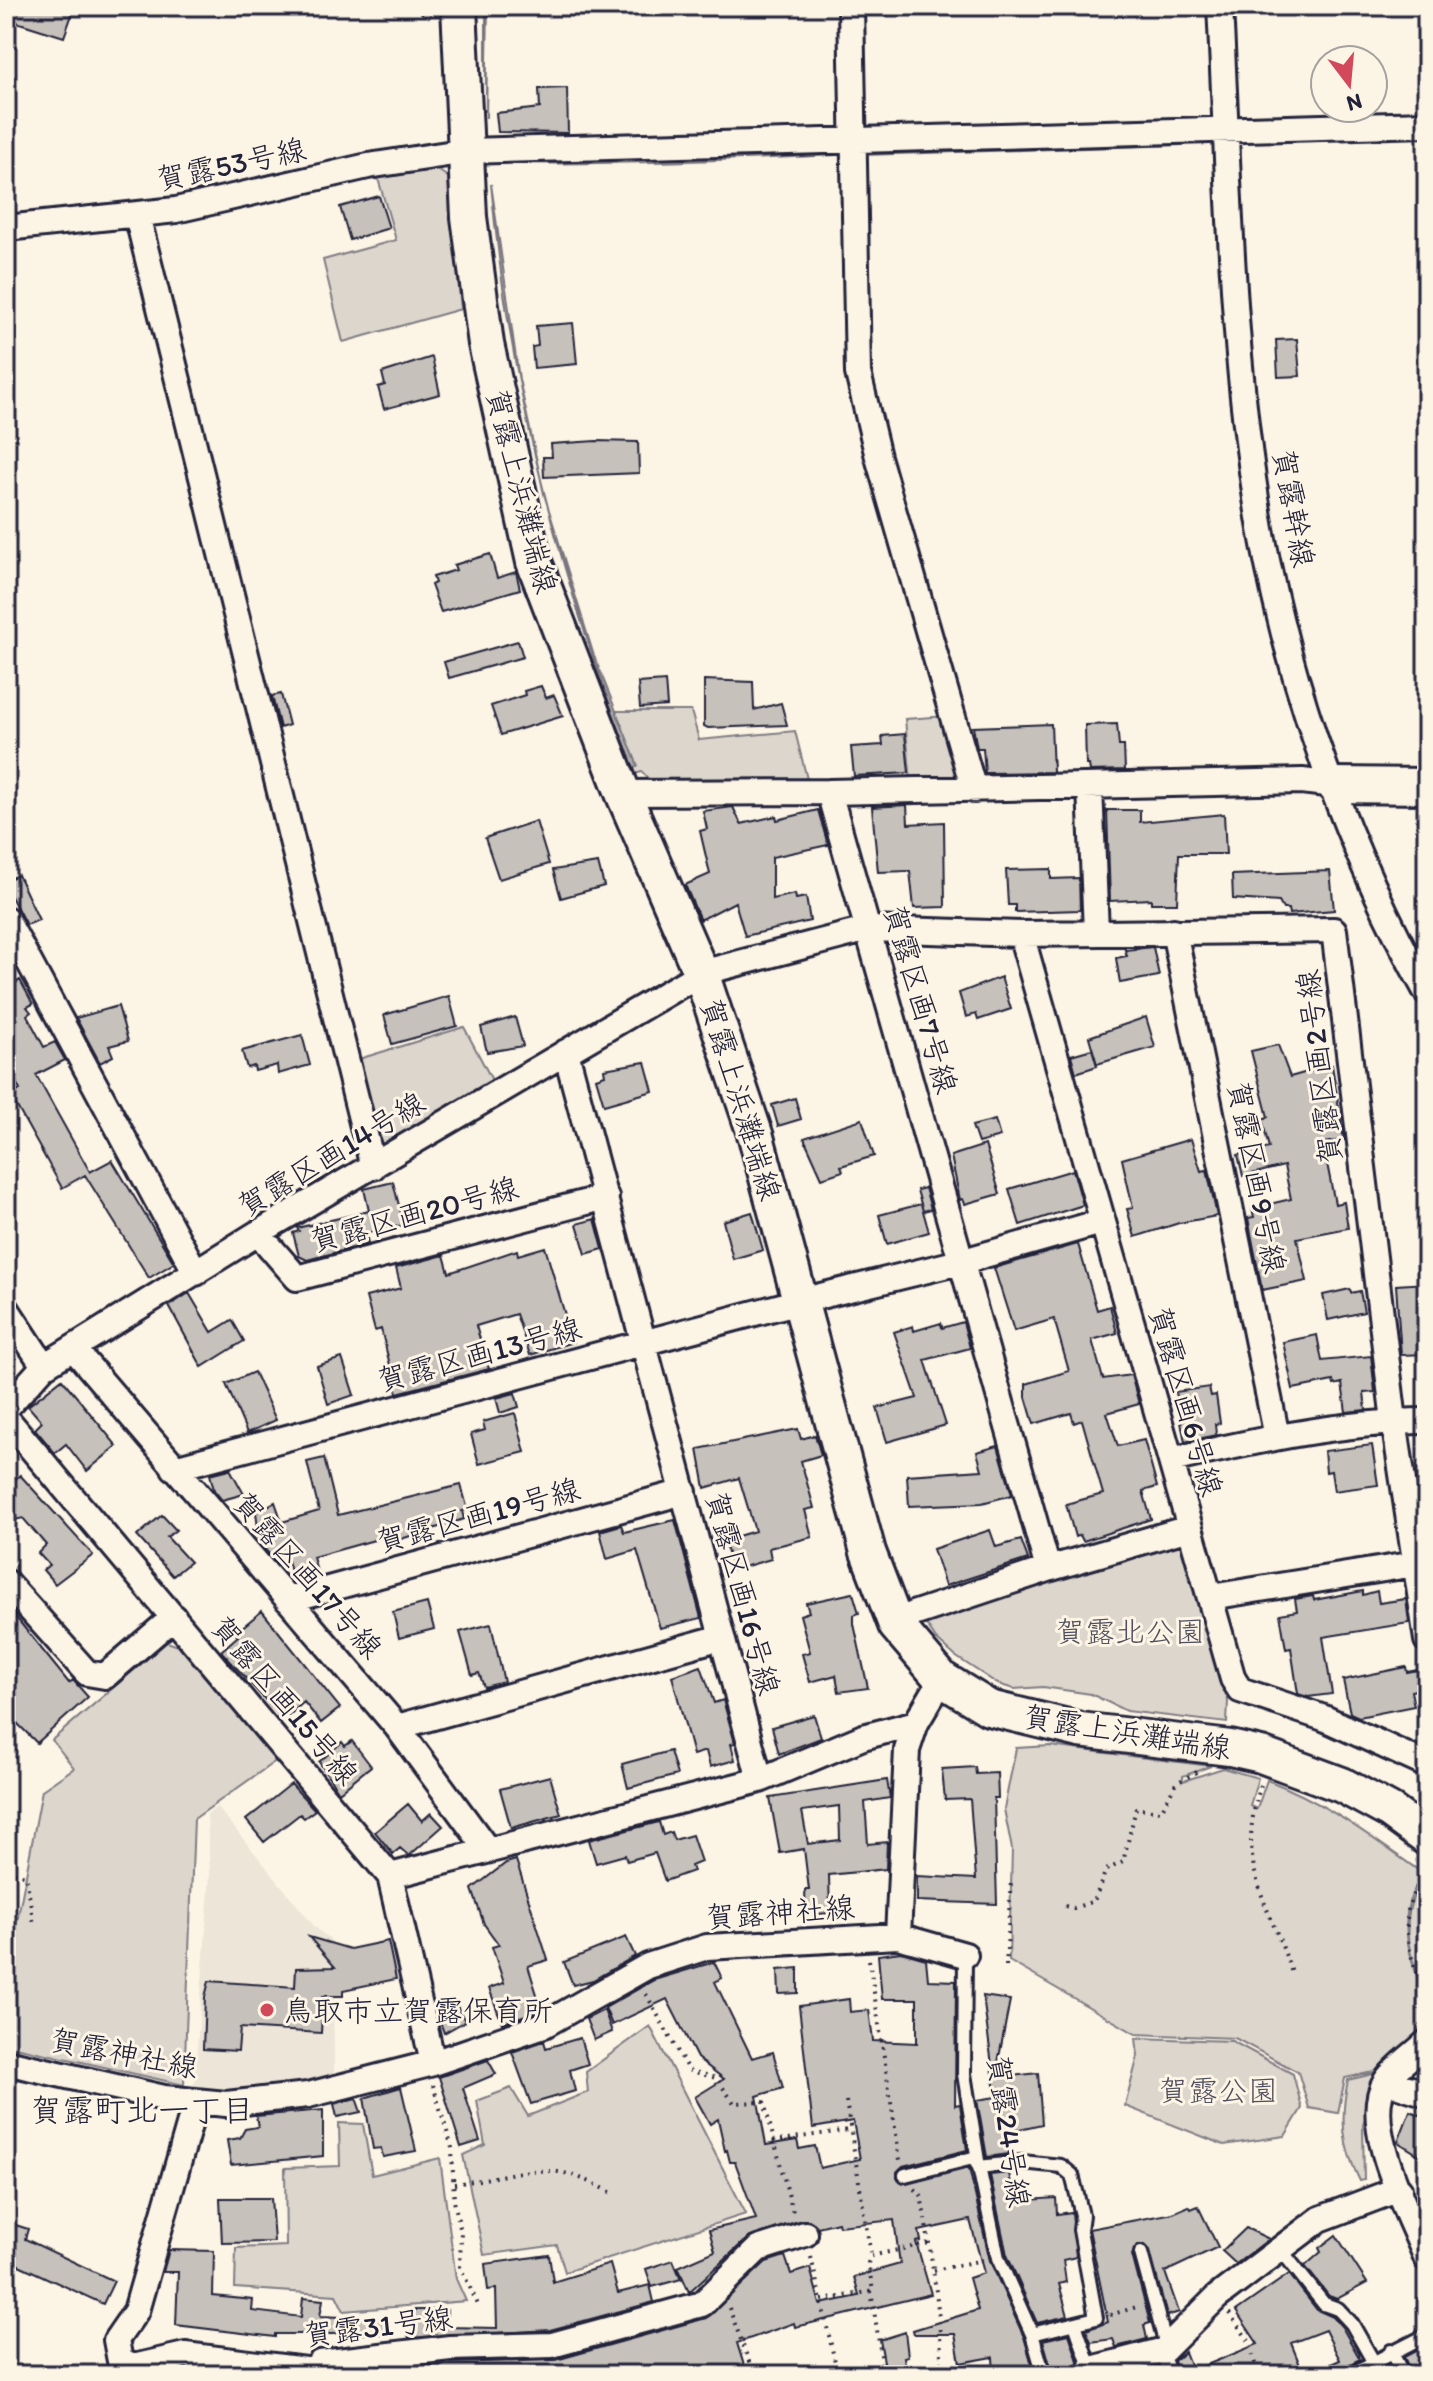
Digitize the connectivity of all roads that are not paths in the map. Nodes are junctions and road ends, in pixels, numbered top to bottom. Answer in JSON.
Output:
{"nodes":[{"id":1,"x":459,"y":6,"type":"edge"},
{"id":2,"x":851,"y":6,"type":"edge"},
{"id":3,"x":1220,"y":6,"type":"edge"},
{"id":4,"x":1427,"y":124,"type":"edge"},
{"id":5,"x":1227,"y":132,"type":"junction"},
{"id":6,"x":855,"y":142,"type":"junction"},
{"id":7,"x":467,"y":151,"type":"junction"},
{"id":8,"x":137,"y":215,"type":"junction"},
{"id":9,"x":6,"y":228,"type":"edge"},
{"id":10,"x":1334,"y":785,"type":"junction"},
{"id":11,"x":1427,"y":786,"type":"edge"},
{"id":12,"x":1090,"y":787,"type":"junction"},
{"id":13,"x":974,"y":790,"type":"junction"},
{"id":14,"x":829,"y":792,"type":"junction"},
{"id":15,"x":623,"y":793,"type":"junction"},
{"id":16,"x":6,"y":919,"type":"edge"},
{"id":17,"x":869,"y":929,"type":"junction"},
{"id":18,"x":1174,"y":931,"type":"junction"},
{"id":19,"x":1096,"y":932,"type":"junction"},
{"id":20,"x":1021,"y":934,"type":"junction"},
{"id":21,"x":701,"y":973,"type":"junction"},
{"id":22,"x":1427,"y":993,"type":"edge"},
{"id":23,"x":566,"y":1052,"type":"junction"},
{"id":24,"x":373,"y":1167,"type":"junction"},
{"id":25,"x":606,"y":1197,"type":"junction"},
{"id":26,"x":1101,"y":1222,"type":"junction"},
{"id":27,"x":258,"y":1233,"type":"junction"},
{"id":28,"x":960,"y":1262,"type":"junction"},
{"id":29,"x":196,"y":1273,"type":"junction"},
{"id":30,"x":800,"y":1301,"type":"junction"},
{"id":31,"x":6,"y":1308,"type":"edge"},
{"id":32,"x":646,"y":1344,"type":"junction"},
{"id":33,"x":73,"y":1348,"type":"junction"},
{"id":34,"x":44,"y":1366,"type":"junction"},
{"id":35,"x":6,"y":1408,"type":"edge"},
{"id":36,"x":6,"y":1418,"type":"edge"},
{"id":37,"x":1394,"y":1421,"type":"junction"},
{"id":38,"x":1427,"y":1421,"type":"edge"},
{"id":39,"x":1277,"y":1437,"type":"junction"},
{"id":40,"x":1171,"y":1460,"type":"junction"},
{"id":41,"x":174,"y":1468,"type":"junction"},
{"id":42,"x":684,"y":1492,"type":"junction"},
{"id":43,"x":1189,"y":1528,"type":"junction"},
{"id":44,"x":1415,"y":1564,"type":"junction"},
{"id":45,"x":1048,"y":1569,"type":"junction"},
{"id":46,"x":6,"y":1582,"type":"edge"},
{"id":47,"x":1211,"y":1597,"type":"junction"},
{"id":48,"x":288,"y":1600,"type":"junction"},
{"id":49,"x":913,"y":1614,"type":"dead end"},
{"id":50,"x":174,"y":1617,"type":"junction"},
{"id":51,"x":722,"y":1637,"type":"junction"},
{"id":52,"x":1427,"y":1640,"type":"edge"},
{"id":53,"x":942,"y":1679,"type":"junction"},
{"id":54,"x":916,"y":1723,"type":"junction"},
{"id":55,"x":397,"y":1727,"type":"junction"},
{"id":56,"x":1427,"y":1765,"type":"edge"},
{"id":57,"x":760,"y":1780,"type":"junction"},
{"id":58,"x":1427,"y":1838,"type":"edge"},
{"id":59,"x":487,"y":1849,"type":"junction"},
{"id":60,"x":390,"y":1876,"type":"junction"},
{"id":61,"x":898,"y":1936,"type":"junction"},
{"id":62,"x":965,"y":1955,"type":"joint"},
{"id":63,"x":1427,"y":2042,"type":"edge"},
{"id":64,"x":6,"y":2062,"type":"edge"},
{"id":65,"x":430,"y":2064,"type":"junction"},
{"id":66,"x":1386,"y":2081,"type":"junction"},
{"id":67,"x":1427,"y":2094,"type":"edge"},
{"id":68,"x":196,"y":2101,"type":"junction"},
{"id":69,"x":979,"y":2167,"type":"junction"},
{"id":70,"x":905,"y":2175,"type":"dead end"},
{"id":71,"x":1399,"y":2189,"type":"junction"},
{"id":72,"x":805,"y":2234,"type":"road end"},
{"id":73,"x":1281,"y":2250,"type":"junction"},
{"id":74,"x":1141,"y":2253,"type":"dead end"},
{"id":75,"x":1427,"y":2259,"type":"edge"},
{"id":76,"x":1075,"y":2324,"type":"junction"},
{"id":77,"x":1032,"y":2334,"type":"junction"},
{"id":78,"x":1427,"y":2335,"type":"edge"},
{"id":79,"x":1164,"y":2350,"type":"junction"},
{"id":80,"x":1391,"y":2351,"type":"junction"},
{"id":81,"x":1373,"y":2361,"type":"junction"},
{"id":82,"x":1092,"y":2372,"type":"edge"},
{"id":83,"x":1044,"y":2375,"type":"edge"},
{"id":84,"x":1170,"y":2375,"type":"edge"},
{"id":85,"x":1349,"y":2375,"type":"edge"},
{"id":86,"x":1403,"y":2375,"type":"edge"}],
"edges":[{"from":1,"to":7,"type":"street","name":"賀露上浜灘端線"},
{"from":2,"to":6,"type":"street"},
{"from":3,"to":5,"type":"street","name":"賀露幹線"},
{"from":4,"to":5,"type":"street","name":"賀露53号線"},
{"from":5,"to":6,"type":"street","name":"賀露53号線"},
{"from":5,"to":10,"type":"street","name":"賀露幹線"},
{"from":6,"to":7,"type":"street","name":"賀露53号線"},
{"from":6,"to":13,"type":"street"},
{"from":7,"to":8,"type":"street","name":"賀露53号線"},
{"from":7,"to":15,"type":"street","name":"賀露上浜灘端線"},
{"from":8,"to":9,"type":"street","name":"賀露53号線"},
{"from":8,"to":24,"type":"street"},
{"from":10,"to":11,"type":"street"},
{"from":10,"to":12,"type":"street"},
{"from":10,"to":22,"type":"street","name":"賀露幹線"},
{"from":12,"to":13,"type":"street"},
{"from":12,"to":19,"type":"street"},
{"from":13,"to":14,"type":"street"},
{"from":14,"to":15,"type":"street"},
{"from":14,"to":17,"type":"street","name":"賀露区画7号線"},
{"from":15,"to":21,"type":"street","name":"賀露上浜灘端線"},
{"from":16,"to":29,"type":"street"},
{"from":17,"to":20,"type":"street","name":"賀露区画2号線"},
{"from":17,"to":21,"type":"street","name":"賀露区画2号線"},
{"from":17,"to":28,"type":"street","name":"賀露区画7号線"},
{"from":18,"to":19,"type":"street","name":"賀露区画2号線"},
{"from":18,"to":37,"type":"street","name":"賀露区画2号線"},
{"from":18,"to":39,"type":"street","name":"賀露区画9号線"},
{"from":19,"to":20,"type":"street","name":"賀露区画2号線"},
{"from":20,"to":26,"type":"street","name":"賀露区画6号線"},
{"from":21,"to":23,"type":"street","name":"賀露区画14号線"},
{"from":21,"to":30,"type":"street","name":"賀露上浜灘端線"},
{"from":23,"to":24,"type":"street","name":"賀露区画14号線"},
{"from":23,"to":25,"type":"street","name":"賀露区画16号線"},
{"from":24,"to":27,"type":"street","name":"賀露区画14号線"},
{"from":25,"to":27,"type":"street","name":"賀露区画20号線"},
{"from":25,"to":32,"type":"street","name":"賀露区画16号線"},
{"from":26,"to":28,"type":"street","name":"賀露区画13号線"},
{"from":26,"to":40,"type":"street","name":"賀露区画6号線"},
{"from":27,"to":29,"type":"street","name":"賀露区画14号線"},
{"from":28,"to":30,"type":"street","name":"賀露区画13号線"},
{"from":28,"to":45,"type":"street","name":"賀露区画7号線"},
{"from":29,"to":33,"type":"street","name":"賀露区画14号線"},
{"from":30,"to":32,"type":"street","name":"賀露区画13号線"},
{"from":30,"to":53,"type":"street","name":"賀露上浜灘端線"},
{"from":31,"to":34,"type":"street"},
{"from":32,"to":41,"type":"street","name":"賀露区画13号線"},
{"from":32,"to":42,"type":"street","name":"賀露区画16号線"},
{"from":33,"to":34,"type":"street","name":"賀露区画14号線"},
{"from":33,"to":41,"type":"street","name":"賀露区画17号線"},
{"from":34,"to":35,"type":"street","name":"賀露区画14号線"},
{"from":36,"to":50,"type":"street","name":"賀露区画15号線"},
{"from":37,"to":38,"type":"street"},
{"from":37,"to":39,"type":"street"},
{"from":37,"to":44,"type":"street","name":"賀露区画2号線"},
{"from":39,"to":40,"type":"street"},
{"from":40,"to":43,"type":"street","name":"賀露区画6号線"},
{"from":41,"to":48,"type":"street","name":"賀露区画17号線"},
{"from":42,"to":48,"type":"street","name":"賀露区画19号線"},
{"from":42,"to":51,"type":"street","name":"賀露区画16号線"},
{"from":43,"to":45,"type":"street"},
{"from":43,"to":47,"type":"street","name":"賀露区画6号線"},
{"from":44,"to":47,"type":"street"},
{"from":44,"to":52,"type":"street","name":"賀露区画2号線"},
{"from":45,"to":49,"type":"street"},
{"from":46,"to":50,"type":"street"},
{"from":47,"to":56,"type":"street","name":"賀露区画6号線"},
{"from":48,"to":55,"type":"street","name":"賀露区画17号線"},
{"from":50,"to":60,"type":"street","name":"賀露区画15号線"},
{"from":51,"to":55,"type":"street"},
{"from":51,"to":57,"type":"street","name":"賀露区画16号線"},
{"from":53,"to":54,"type":"street","name":"賀露神社線"},
{"from":53,"to":58,"type":"street","name":"賀露上浜灘端線"},
{"from":54,"to":57,"type":"street"},
{"from":54,"to":61,"type":"street","name":"賀露神社線"},
{"from":55,"to":59,"type":"street","name":"賀露区画17号線"},
{"from":57,"to":59,"type":"street"},
{"from":59,"to":60,"type":"street"},
{"from":60,"to":65,"type":"street","name":"賀露区画15号線"},
{"from":61,"to":62,"type":"street","name":"賀露24号線"},
{"from":61,"to":65,"type":"street","name":"賀露神社線"},
{"from":62,"to":69,"type":"lane","name":"賀露24号線"},
{"from":63,"to":66,"type":"street"},
{"from":64,"to":68,"type":"street","name":"賀露神社線"},
{"from":65,"to":68,"type":"street","name":"賀露神社線"},
{"from":66,"to":67,"type":"street"},
{"from":66,"to":71,"type":"street"},
{"from":68,"to":72,"type":"street","name":"賀露31号線"},
{"from":69,"to":70,"type":"lane"},
{"from":69,"to":76,"type":"lane"},
{"from":69,"to":77,"type":"lane","name":"賀露24号線"},
{"from":71,"to":73,"type":"street"},
{"from":71,"to":75,"type":"street"},
{"from":73,"to":79,"type":"street"},
{"from":73,"to":81,"type":"lane"},
{"from":74,"to":79,"type":"lane"},
{"from":76,"to":77,"type":"lane"},
{"from":76,"to":82,"type":"lane"},
{"from":77,"to":83,"type":"lane","name":"賀露24号線"},
{"from":78,"to":80,"type":"lane"},
{"from":79,"to":82,"type":"street"},
{"from":79,"to":84,"type":"lane"},
{"from":80,"to":81,"type":"lane"},
{"from":80,"to":86,"type":"lane"},
{"from":81,"to":85,"type":"lane"}]}
